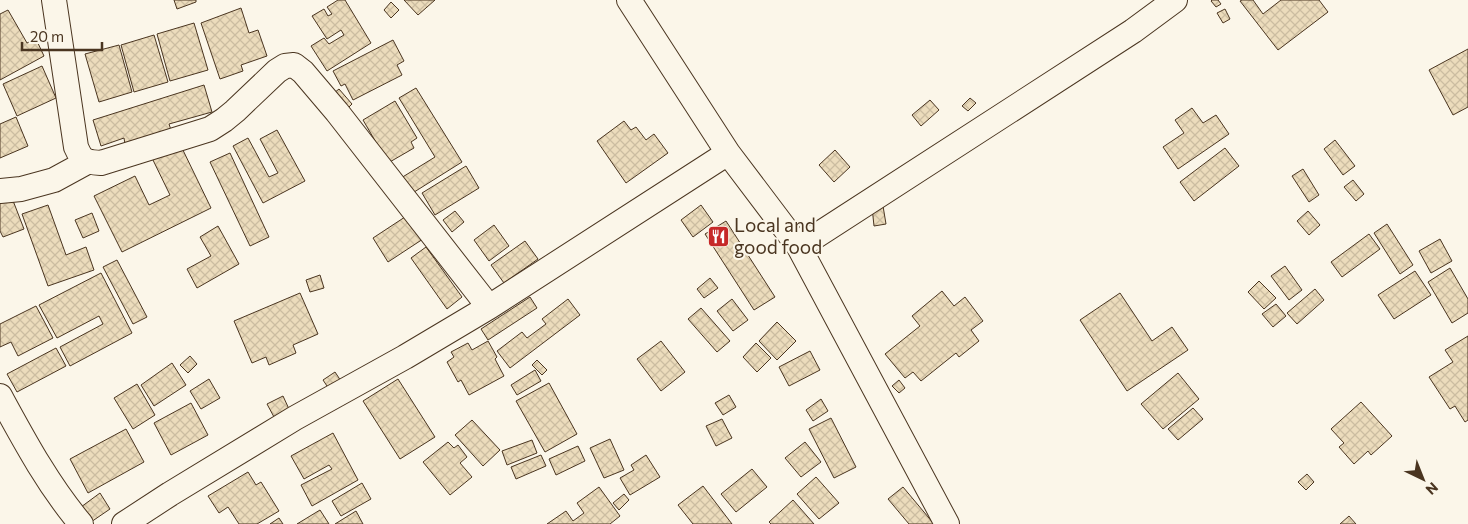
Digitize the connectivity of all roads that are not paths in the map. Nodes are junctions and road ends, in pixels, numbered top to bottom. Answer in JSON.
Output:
{"nodes":[{"id":1,"x":54,"y":0,"type":"edge"},
{"id":2,"x":629,"y":0,"type":"edge"},
{"id":3,"x":1175,"y":0,"type":"edge"},
{"id":4,"x":728,"y":153,"type":"junction"},
{"id":5,"x":87,"y":162,"type":"junction"},
{"id":6,"x":0,"y":191,"type":"edge"},
{"id":7,"x":799,"y":247,"type":"junction"},
{"id":8,"x":489,"y":307,"type":"junction"},
{"id":9,"x":0,"y":396,"type":"edge"},
{"id":10,"x":81,"y":524,"type":"edge"},
{"id":11,"x":124,"y":524,"type":"edge"},
{"id":12,"x":946,"y":524,"type":"edge"}],
"edges":[{"from":1,"to":5,"type":"street"},
{"from":2,"to":4,"type":"street"},
{"from":3,"to":7,"type":"street"},
{"from":4,"to":7,"type":"street"},
{"from":4,"to":8,"type":"street"},
{"from":5,"to":6,"type":"street"},
{"from":5,"to":8,"type":"street"},
{"from":7,"to":12,"type":"street"},
{"from":8,"to":11,"type":"street"},
{"from":9,"to":10,"type":"street"}]}
